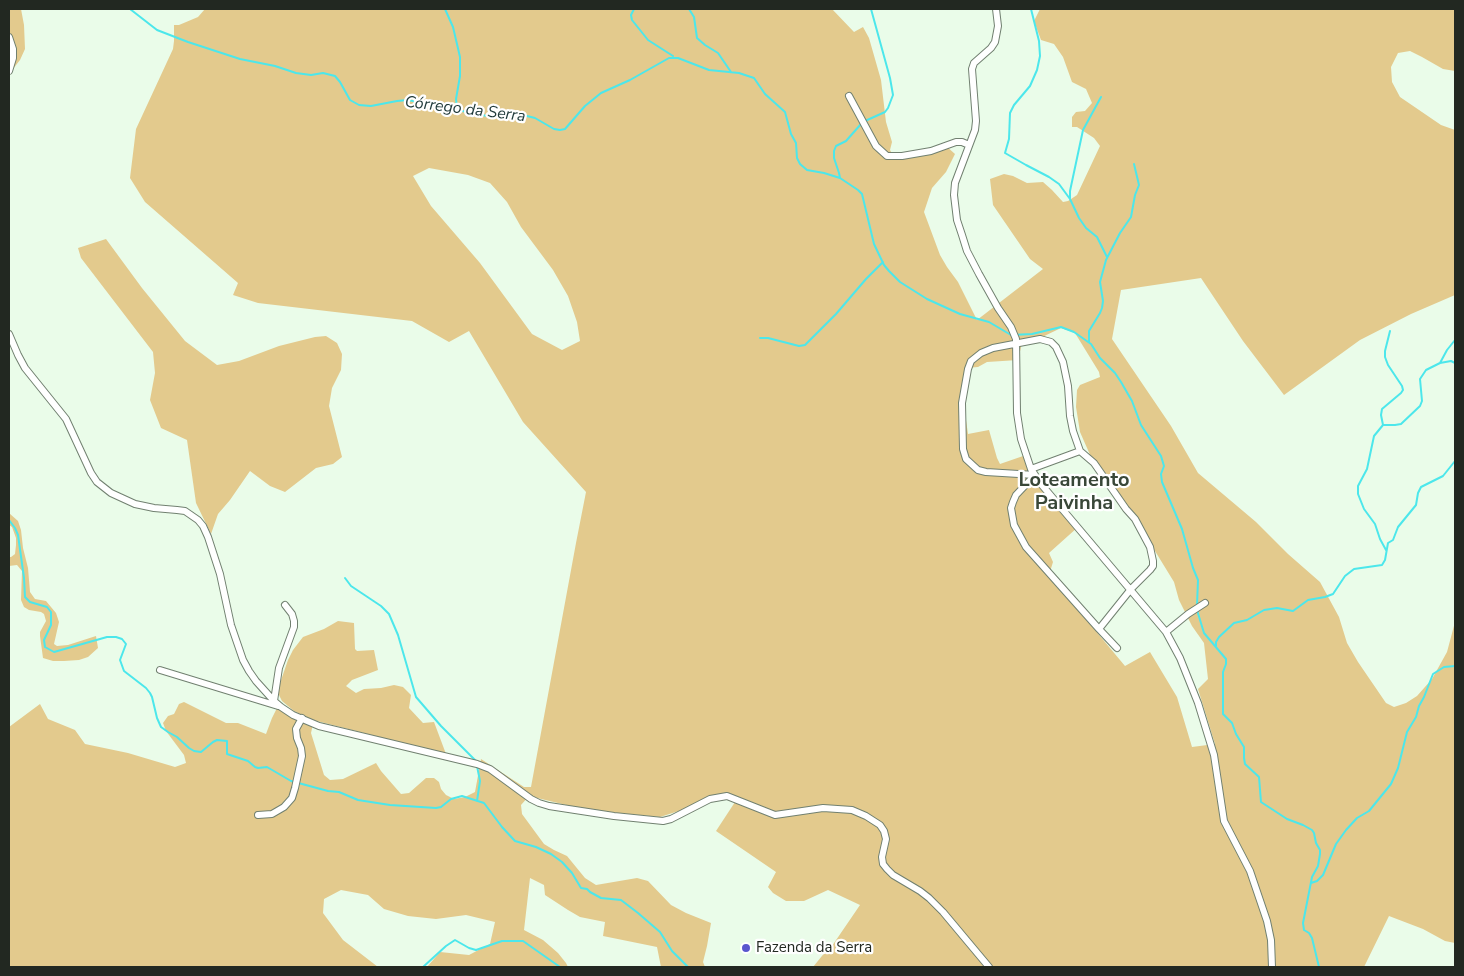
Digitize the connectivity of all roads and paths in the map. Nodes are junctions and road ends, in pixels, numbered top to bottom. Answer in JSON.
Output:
{"nodes":[{"id":1,"x":996,"y":9,"type":"edge"},
{"id":2,"x":9,"y":37,"type":"edge"},
{"id":3,"x":9,"y":71,"type":"edge"},
{"id":4,"x":849,"y":96,"type":"dead end"},
{"id":5,"x":969,"y":145,"type":"junction"},
{"id":6,"x":9,"y":334,"type":"edge"},
{"id":7,"x":1017,"y":344,"type":"junction"},
{"id":8,"x":1080,"y":451,"type":"junction"},
{"id":9,"x":1033,"y":472,"type":"junction"},
{"id":10,"x":1131,"y":589,"type":"junction"},
{"id":11,"x":1205,"y":603,"type":"dead end"},
{"id":12,"x":285,"y":605,"type":"dead end"},
{"id":13,"x":1099,"y":629,"type":"junction"},
{"id":14,"x":1166,"y":632,"type":"junction"},
{"id":15,"x":1118,"y":648,"type":"dead end"},
{"id":16,"x":160,"y":670,"type":"dead end"},
{"id":17,"x":274,"y":701,"type":"junction"},
{"id":18,"x":281,"y":707,"type":"junction"},
{"id":19,"x":302,"y":718,"type":"junction"},
{"id":20,"x":258,"y":814,"type":"dead end"},
{"id":21,"x":989,"y":967,"type":"edge"},
{"id":22,"x":1272,"y":967,"type":"edge"}],
"edges":[{"from":1,"to":5,"type":"street"},
{"from":2,"to":3,"type":"street"},
{"from":4,"to":5,"type":"street"},
{"from":5,"to":7,"type":"street"},
{"from":6,"to":17,"type":"street"},
{"from":7,"to":8,"type":"street"},
{"from":7,"to":9,"type":"street"},
{"from":7,"to":9,"type":"street"},
{"from":8,"to":9,"type":"street"},
{"from":8,"to":10,"type":"street"},
{"from":9,"to":10,"type":"street"},
{"from":9,"to":13,"type":"street"},
{"from":10,"to":13,"type":"street"},
{"from":10,"to":14,"type":"street"},
{"from":11,"to":14,"type":"street"},
{"from":12,"to":17,"type":"street"},
{"from":13,"to":15,"type":"street"},
{"from":14,"to":22,"type":"street"},
{"from":16,"to":18,"type":"street"},
{"from":17,"to":18,"type":"street"},
{"from":18,"to":19,"type":"street"},
{"from":19,"to":20,"type":"street"},
{"from":19,"to":21,"type":"street"}]}
